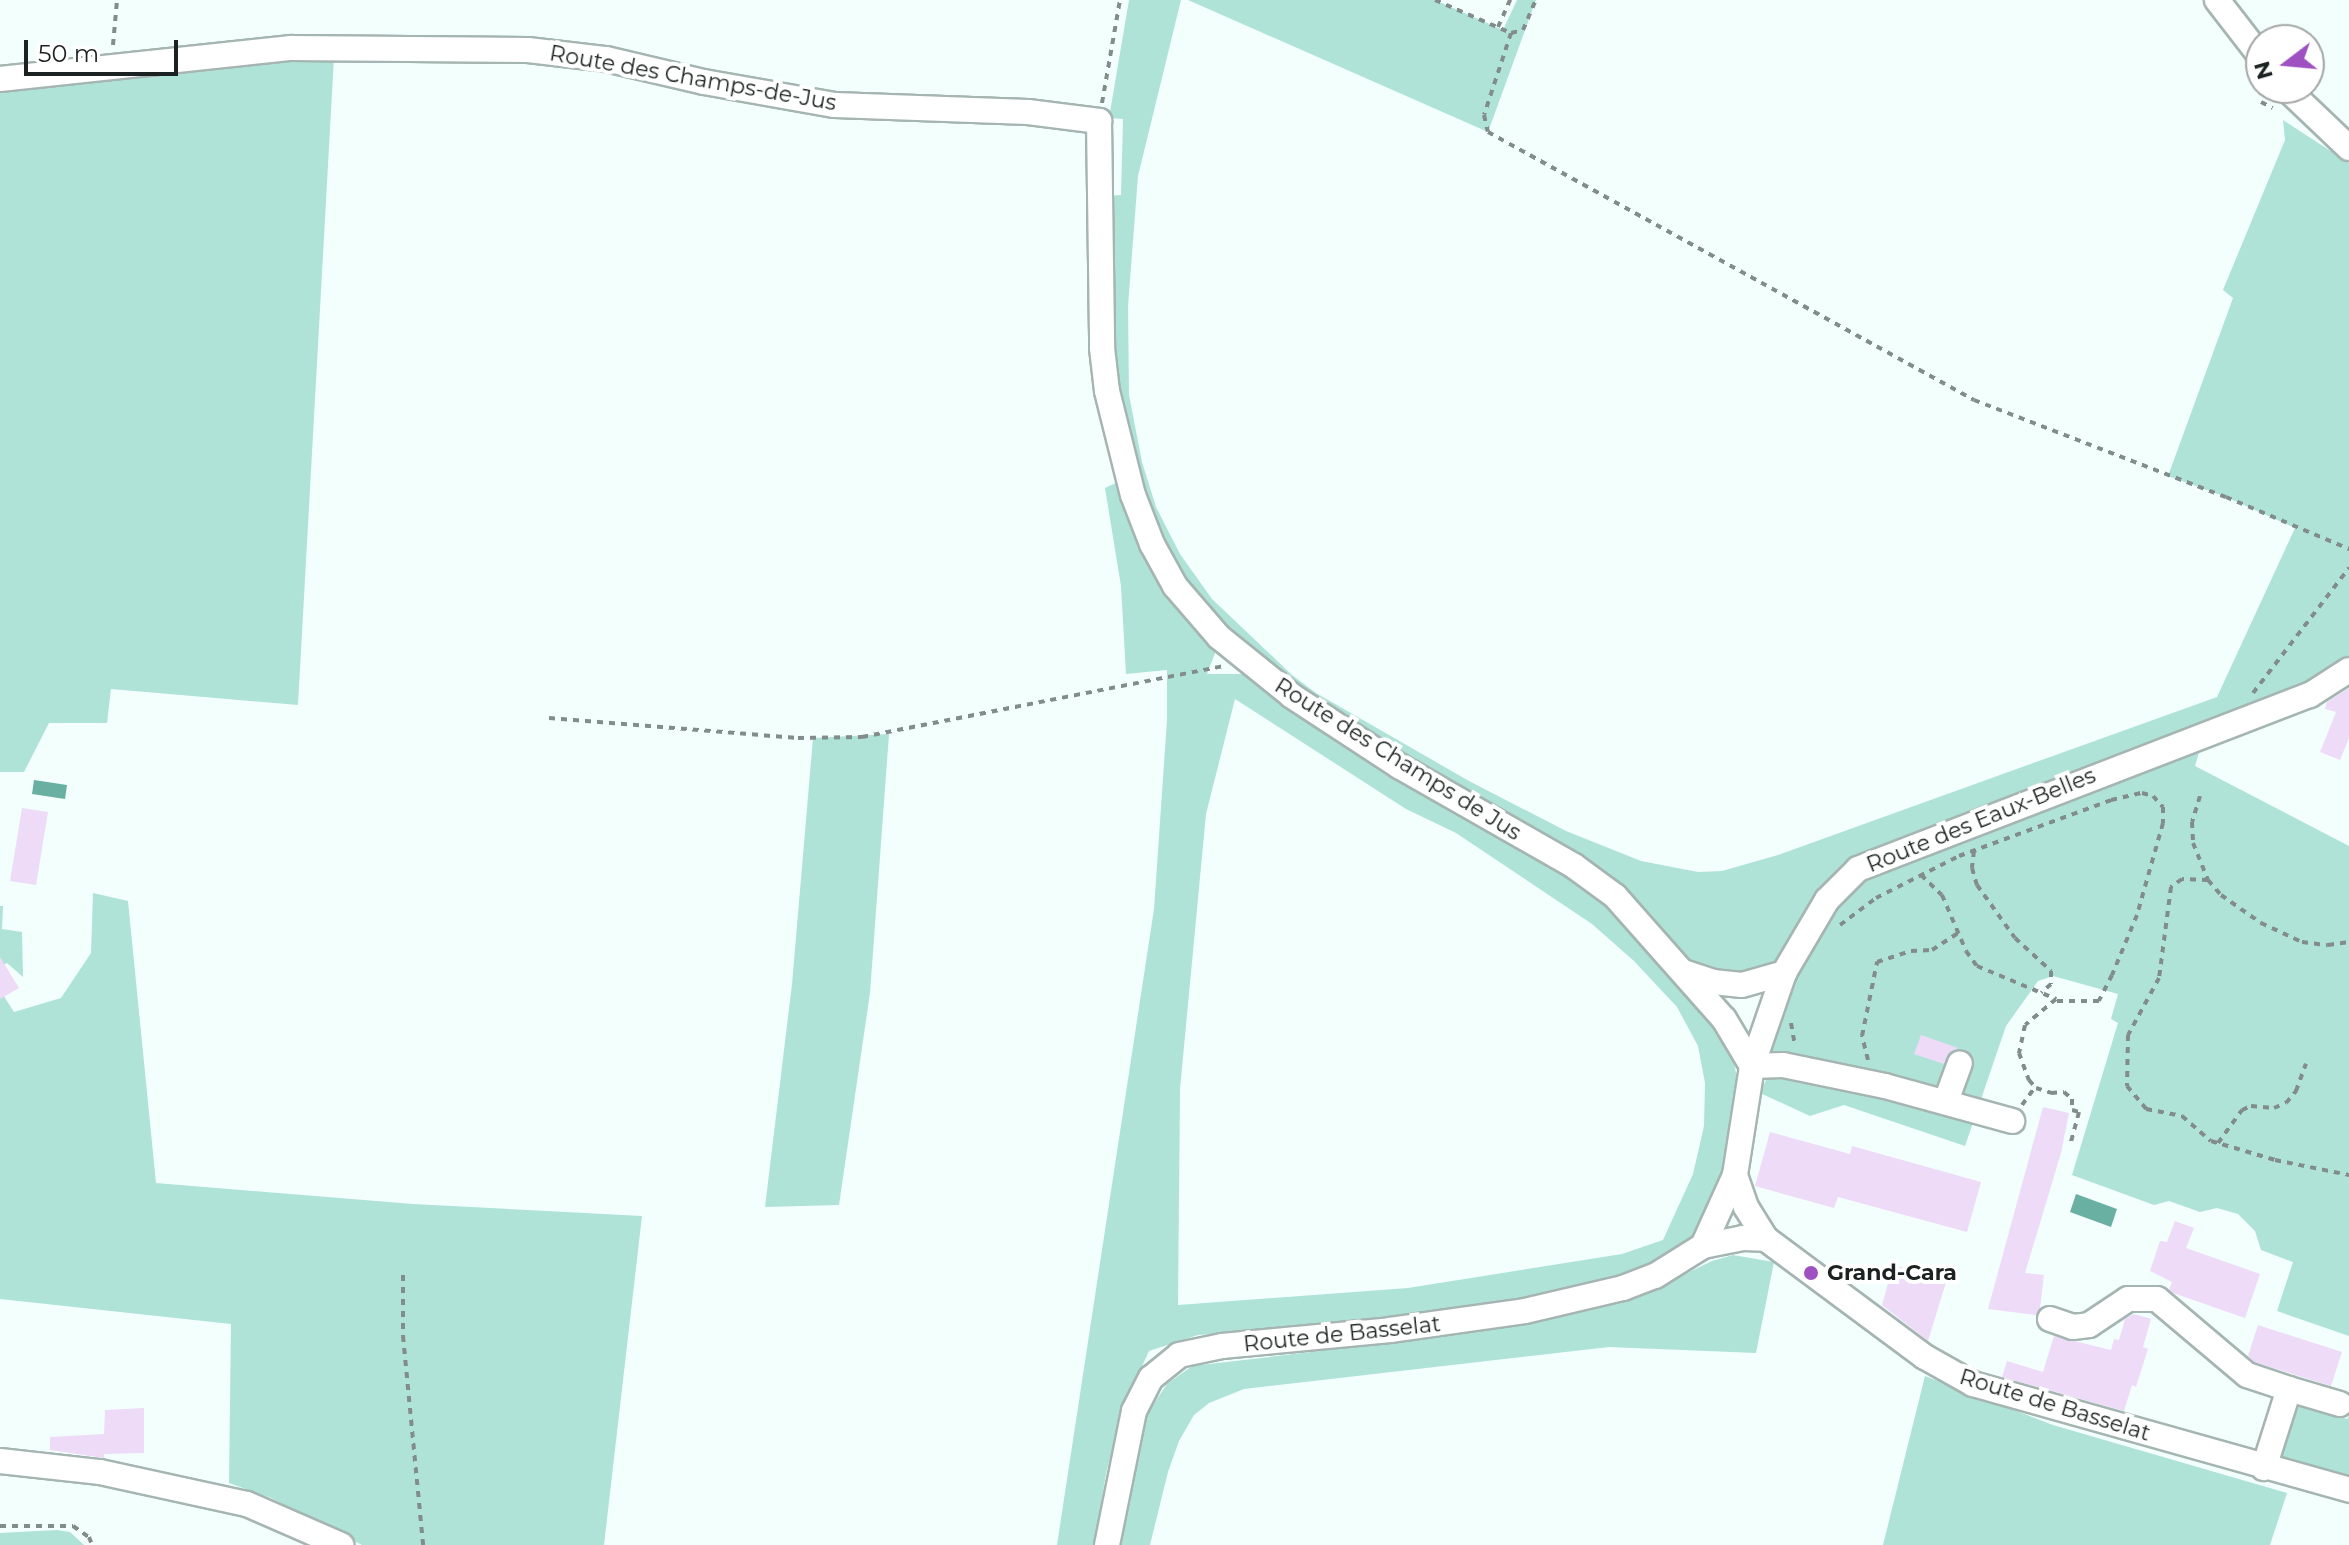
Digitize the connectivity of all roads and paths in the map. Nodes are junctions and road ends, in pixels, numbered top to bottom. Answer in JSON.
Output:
{"nodes":[{"id":1,"x":117,"y":0,"type":"edge"},
{"id":2,"x":1120,"y":0,"type":"edge"},
{"id":3,"x":1435,"y":0,"type":"edge"},
{"id":4,"x":1510,"y":0,"type":"edge"},
{"id":5,"x":1536,"y":0,"type":"edge"},
{"id":6,"x":2217,"y":0,"type":"edge"},
{"id":7,"x":1498,"y":27,"type":"junction"},
{"id":8,"x":1511,"y":33,"type":"junction"},
{"id":9,"x":2245,"y":36,"type":"edge"},
{"id":10,"x":111,"y":68,"type":"junction"},
{"id":11,"x":0,"y":79,"type":"edge"},
{"id":12,"x":2303,"y":104,"type":"edge"},
{"id":13,"x":1099,"y":121,"type":"junction"},
{"id":14,"x":2349,"y":148,"type":"edge"},
{"id":15,"x":2349,"y":549,"type":"edge"},
{"id":16,"x":2349,"y":568,"type":"edge"},
{"id":17,"x":1249,"y":663,"type":"junction"},
{"id":18,"x":2349,"y":670,"type":"edge"},
{"id":19,"x":549,"y":718,"type":"dead end"},
{"id":20,"x":2228,"y":723,"type":"junction"},
{"id":21,"x":2200,"y":796,"type":"dead end"},
{"id":22,"x":1974,"y":851,"type":"junction"},
{"id":23,"x":1921,"y":875,"type":"junction"},
{"id":24,"x":2208,"y":880,"type":"junction"},
{"id":25,"x":1838,"y":927,"type":"dead end"},
{"id":26,"x":1960,"y":932,"type":"junction"},
{"id":27,"x":2349,"y":942,"type":"edge"},
{"id":28,"x":1685,"y":972,"type":"junction"},
{"id":29,"x":1784,"y":973,"type":"junction"},
{"id":30,"x":2041,"y":993,"type":"junction"},
{"id":31,"x":2056,"y":1001,"type":"junction"},
{"id":32,"x":1790,"y":1012,"type":"dead end"},
{"id":33,"x":1960,"y":1063,"type":"dead end"},
{"id":34,"x":2306,"y":1064,"type":"dead end"},
{"id":35,"x":1752,"y":1066,"type":"junction"},
{"id":36,"x":1798,"y":1068,"type":"junction"},
{"id":37,"x":1865,"y":1082,"type":"junction"},
{"id":38,"x":1946,"y":1101,"type":"junction"},
{"id":39,"x":2012,"y":1121,"type":"dead end"},
{"id":40,"x":2218,"y":1143,"type":"junction"},
{"id":41,"x":2070,"y":1145,"type":"dead end"},
{"id":42,"x":1735,"y":1175,"type":"junction"},
{"id":43,"x":2349,"y":1175,"type":"edge"},
{"id":44,"x":1766,"y":1239,"type":"junction"},
{"id":45,"x":1703,"y":1246,"type":"junction"},
{"id":46,"x":403,"y":1275,"type":"dead end"},
{"id":47,"x":2050,"y":1319,"type":"dead end"},
{"id":48,"x":2289,"y":1389,"type":"junction"},
{"id":49,"x":2340,"y":1404,"type":"dead end"},
{"id":50,"x":0,"y":1461,"type":"edge"},
{"id":51,"x":2264,"y":1468,"type":"junction"},
{"id":52,"x":2349,"y":1490,"type":"edge"},
{"id":53,"x":0,"y":1526,"type":"edge"},
{"id":54,"x":92,"y":1545,"type":"edge"},
{"id":55,"x":341,"y":1545,"type":"edge"},
{"id":56,"x":423,"y":1545,"type":"edge"},
{"id":57,"x":1107,"y":1545,"type":"edge"}],
"edges":[{"from":1,"to":10,"type":"path"},
{"from":2,"to":13,"type":"path"},
{"from":3,"to":7,"type":"path"},
{"from":4,"to":7,"type":"path"},
{"from":5,"to":8,"type":"path"},
{"from":6,"to":9,"type":"street"},
{"from":7,"to":8,"type":"path"},
{"from":8,"to":15,"type":"path"},
{"from":10,"to":11,"type":"street","name":"Route des Champs-de-Jus"},
{"from":10,"to":13,"type":"street","name":"Route des Champs-de-Jus"},
{"from":12,"to":14,"type":"street"},
{"from":13,"to":17,"type":"street","name":"Route des Champs de Jus"},
{"from":16,"to":20,"type":"path"},
{"from":17,"to":19,"type":"path"},
{"from":17,"to":28,"type":"street","name":"Route des Champs de Jus"},
{"from":18,"to":20,"type":"street","name":"Route des Eaux-Belles"},
{"from":20,"to":29,"type":"street","name":"Route des Eaux-Belles"},
{"from":21,"to":24,"type":"path"},
{"from":22,"to":23,"type":"path"},
{"from":22,"to":30,"type":"path"},
{"from":22,"to":31,"type":"path"},
{"from":23,"to":25,"type":"path"},
{"from":23,"to":26,"type":"path"},
{"from":24,"to":27,"type":"path"},
{"from":24,"to":40,"type":"path"},
{"from":26,"to":30,"type":"path"},
{"from":26,"to":37,"type":"path"},
{"from":28,"to":29,"type":"street"},
{"from":28,"to":35,"type":"street","name":"Route des Champs de Jus"},
{"from":29,"to":35,"type":"street","name":"Route des Eaux-Belles"},
{"from":30,"to":31,"type":"path"},
{"from":31,"to":41,"type":"path"},
{"from":32,"to":36,"type":"path"},
{"from":33,"to":38,"type":"street"},
{"from":34,"to":40,"type":"path"},
{"from":35,"to":36,"type":"street"},
{"from":35,"to":42,"type":"street","name":"Route des Eaux-Belles"},
{"from":36,"to":37,"type":"street"},
{"from":37,"to":38,"type":"street"},
{"from":38,"to":39,"type":"street"},
{"from":40,"to":43,"type":"path"},
{"from":42,"to":44,"type":"street","name":"Route des Eaux-Belles"},
{"from":42,"to":45,"type":"street"},
{"from":44,"to":45,"type":"street","name":"Route de Basselat"},
{"from":44,"to":51,"type":"street","name":"Route de Basselat"},
{"from":45,"to":57,"type":"street","name":"Route de Basselat"},
{"from":46,"to":56,"type":"path"},
{"from":47,"to":48,"type":"street"},
{"from":48,"to":49,"type":"street"},
{"from":48,"to":51,"type":"street"},
{"from":50,"to":55,"type":"street"},
{"from":51,"to":52,"type":"street","name":"Route de Basselat"},
{"from":53,"to":54,"type":"path"}]}
